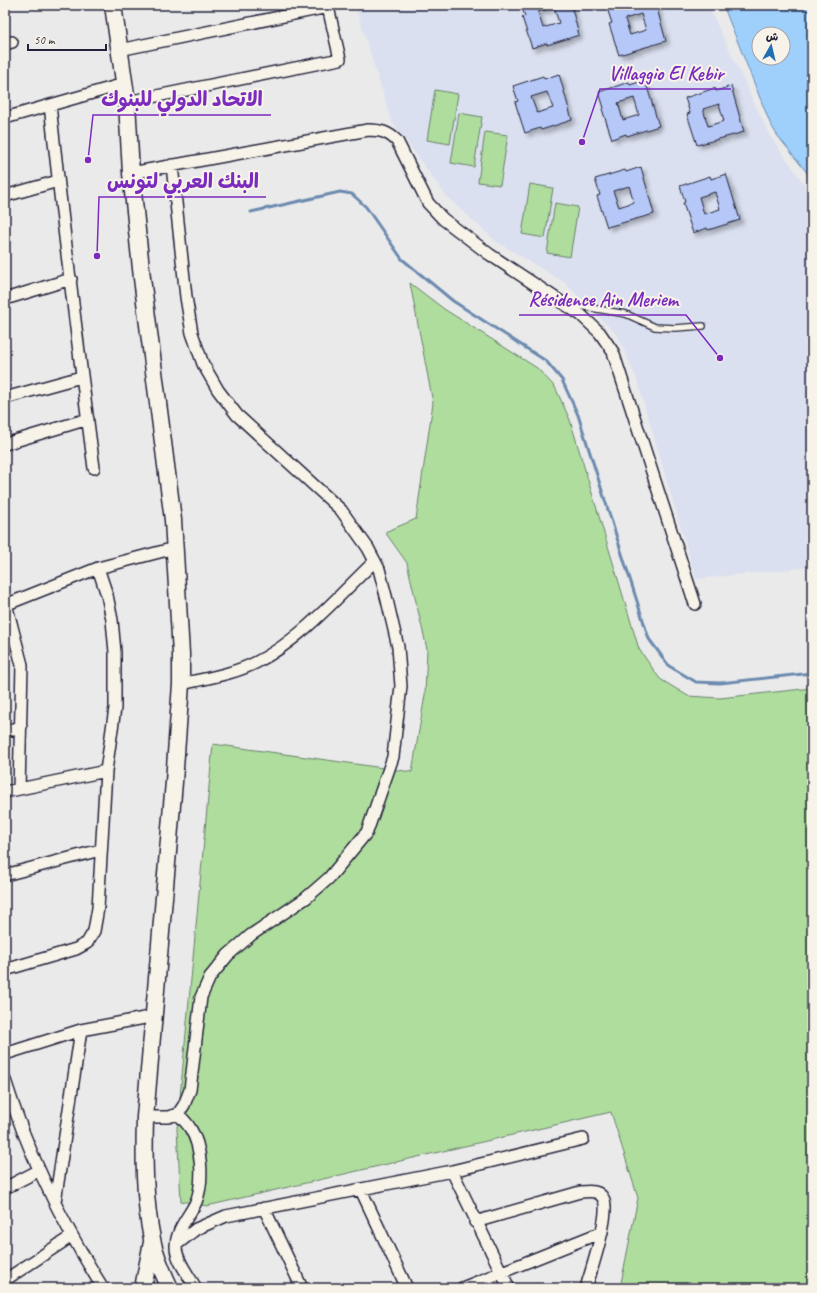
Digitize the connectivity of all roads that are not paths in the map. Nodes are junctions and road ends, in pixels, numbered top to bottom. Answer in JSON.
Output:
{"nodes":[{"id":1,"x":113,"y":5,"type":"edge"},
{"id":2,"x":119,"y":50,"type":"junction"},
{"id":3,"x":124,"y":84,"type":"junction"},
{"id":4,"x":126,"y":102,"type":"junction"},
{"id":5,"x":50,"y":105,"type":"junction"},
{"id":6,"x":5,"y":118,"type":"edge"},
{"id":7,"x":172,"y":165,"type":"junction"},
{"id":8,"x":131,"y":173,"type":"junction"},
{"id":9,"x":58,"y":181,"type":"junction"},
{"id":10,"x":5,"y":196,"type":"edge"},
{"id":11,"x":71,"y":279,"type":"junction"},
{"id":12,"x":5,"y":299,"type":"edge"},
{"id":13,"x":564,"y":304,"type":"junction"},
{"id":14,"x":703,"y":326,"type":"dead end"},
{"id":15,"x":81,"y":377,"type":"junction"},
{"id":16,"x":5,"y":398,"type":"edge"},
{"id":17,"x":88,"y":419,"type":"junction"},
{"id":18,"x":5,"y":444,"type":"edge"},
{"id":19,"x":94,"y":468,"type":"dead end"},
{"id":20,"x":175,"y":548,"type":"junction"},
{"id":21,"x":375,"y":561,"type":"junction"},
{"id":22,"x":98,"y":568,"type":"junction"},
{"id":23,"x":6,"y":603,"type":"edge"},
{"id":24,"x":695,"y":604,"type":"dead end"},
{"id":25,"x":181,"y":684,"type":"junction"},
{"id":26,"x":21,"y":727,"type":"junction"},
{"id":27,"x":5,"y":730,"type":"edge"},
{"id":28,"x":106,"y":771,"type":"junction"},
{"id":29,"x":19,"y":789,"type":"junction"},
{"id":30,"x":5,"y":792,"type":"edge"},
{"id":31,"x":100,"y":850,"type":"junction"},
{"id":32,"x":5,"y":875,"type":"edge"},
{"id":33,"x":5,"y":970,"type":"edge"},
{"id":34,"x":155,"y":1016,"type":"junction"},
{"id":35,"x":81,"y":1030,"type":"junction"},
{"id":36,"x":5,"y":1054,"type":"edge"},
{"id":37,"x":5,"y":1080,"type":"edge"},
{"id":38,"x":178,"y":1114,"type":"junction"},
{"id":39,"x":145,"y":1117,"type":"junction"},
{"id":40,"x":583,"y":1139,"type":"dead end"},
{"id":41,"x":38,"y":1171,"type":"junction"},
{"id":42,"x":452,"y":1171,"type":"junction"},
{"id":43,"x":5,"y":1188,"type":"edge"},
{"id":44,"x":361,"y":1190,"type":"junction"},
{"id":45,"x":55,"y":1202,"type":"junction"},
{"id":46,"x":264,"y":1208,"type":"junction"},
{"id":47,"x":475,"y":1222,"type":"junction"},
{"id":48,"x":602,"y":1232,"type":"junction"},
{"id":49,"x":72,"y":1236,"type":"junction"},
{"id":50,"x":152,"y":1241,"type":"junction"},
{"id":51,"x":176,"y":1245,"type":"junction"},
{"id":52,"x":501,"y":1272,"type":"junction"},
{"id":53,"x":5,"y":1280,"type":"edge"},
{"id":54,"x":103,"y":1288,"type":"edge"},
{"id":55,"x":143,"y":1288,"type":"edge"},
{"id":56,"x":170,"y":1288,"type":"edge"},
{"id":57,"x":196,"y":1288,"type":"edge"},
{"id":58,"x":302,"y":1288,"type":"edge"},
{"id":59,"x":407,"y":1288,"type":"edge"},
{"id":60,"x":462,"y":1288,"type":"edge"},
{"id":61,"x":509,"y":1288,"type":"edge"},
{"id":62,"x":586,"y":1288,"type":"edge"}],
"edges":[{"from":1,"to":2,"type":"main road"},
{"from":2,"to":3,"type":"main road"},
{"from":2,"to":4,"type":"street"},
{"from":3,"to":4,"type":"main road"},
{"from":3,"to":5,"type":"street"},
{"from":4,"to":8,"type":"main road"},
{"from":5,"to":6,"type":"street"},
{"from":5,"to":9,"type":"street"},
{"from":7,"to":8,"type":"street"},
{"from":7,"to":13,"type":"street"},
{"from":7,"to":21,"type":"street"},
{"from":8,"to":20,"type":"main road"},
{"from":9,"to":10,"type":"street"},
{"from":9,"to":11,"type":"street"},
{"from":11,"to":12,"type":"street"},
{"from":11,"to":15,"type":"street"},
{"from":13,"to":14,"type":"lane"},
{"from":13,"to":24,"type":"street"},
{"from":15,"to":16,"type":"street"},
{"from":15,"to":17,"type":"street"},
{"from":17,"to":18,"type":"street"},
{"from":17,"to":19,"type":"street"},
{"from":20,"to":22,"type":"street"},
{"from":20,"to":25,"type":"main road"},
{"from":21,"to":25,"type":"street"},
{"from":21,"to":38,"type":"street"},
{"from":22,"to":23,"type":"street"},
{"from":22,"to":28,"type":"street"},
{"from":23,"to":26,"type":"street"},
{"from":25,"to":34,"type":"main road"},
{"from":26,"to":27,"type":"street"},
{"from":26,"to":29,"type":"street"},
{"from":28,"to":29,"type":"street"},
{"from":28,"to":31,"type":"street"},
{"from":29,"to":30,"type":"street"},
{"from":31,"to":32,"type":"street"},
{"from":31,"to":33,"type":"street"},
{"from":34,"to":35,"type":"street"},
{"from":34,"to":39,"type":"main road"},
{"from":35,"to":36,"type":"street"},
{"from":35,"to":45,"type":"street"},
{"from":37,"to":41,"type":"street"},
{"from":38,"to":39,"type":"street"},
{"from":38,"to":51,"type":"street"},
{"from":39,"to":50,"type":"main road"},
{"from":40,"to":42,"type":"street"},
{"from":41,"to":43,"type":"street"},
{"from":41,"to":45,"type":"street"},
{"from":42,"to":44,"type":"street"},
{"from":42,"to":47,"type":"street"},
{"from":44,"to":46,"type":"street"},
{"from":44,"to":59,"type":"street"},
{"from":45,"to":49,"type":"street"},
{"from":46,"to":51,"type":"street"},
{"from":46,"to":58,"type":"street"},
{"from":47,"to":48,"type":"street"},
{"from":47,"to":52,"type":"street"},
{"from":48,"to":52,"type":"street"},
{"from":48,"to":62,"type":"street"},
{"from":49,"to":53,"type":"street"},
{"from":49,"to":54,"type":"street"},
{"from":50,"to":55,"type":"main road"},
{"from":50,"to":56,"type":"main road"},
{"from":51,"to":57,"type":"street"},
{"from":52,"to":60,"type":"street"},
{"from":52,"to":61,"type":"street"}]}
